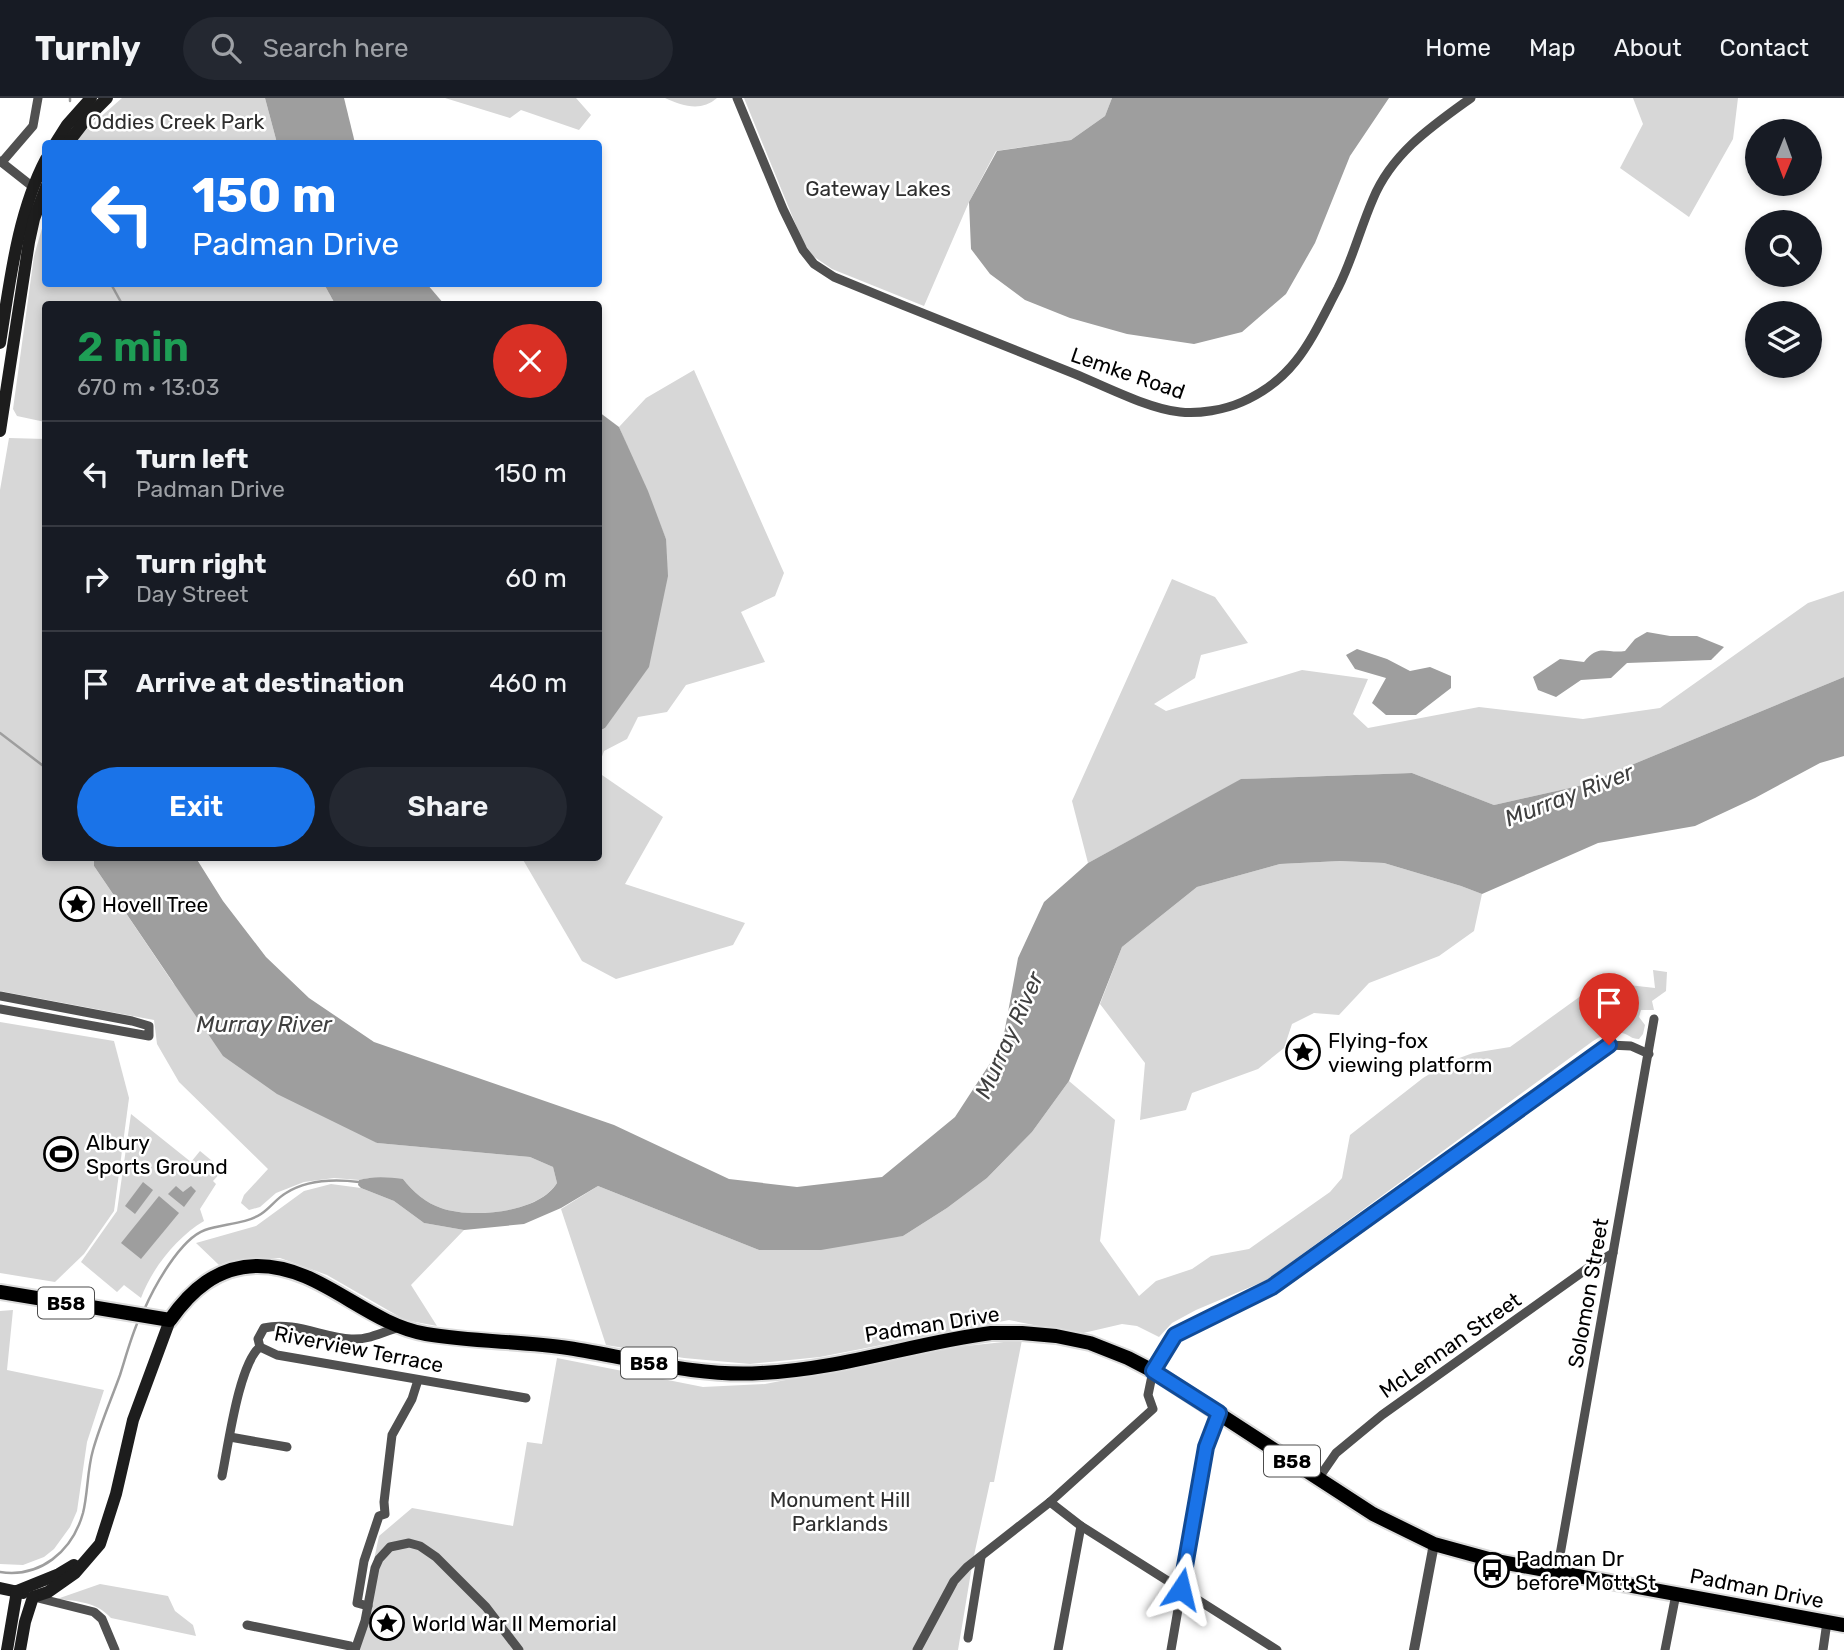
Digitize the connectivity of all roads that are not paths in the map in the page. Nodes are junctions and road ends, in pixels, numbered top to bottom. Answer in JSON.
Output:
{"nodes":[{"id":1,"x":38,"y":98,"type":"edge"},
{"id":2,"x":91,"y":98,"type":"edge"},
{"id":3,"x":107,"y":98,"type":"edge"},
{"id":4,"x":737,"y":98,"type":"edge"},
{"id":5,"x":1471,"y":98,"type":"edge"},
{"id":6,"x":58,"y":140,"type":"edge"},
{"id":7,"x":70,"y":140,"type":"edge"},
{"id":8,"x":1,"y":161,"type":"edge"},
{"id":9,"x":39,"y":187,"type":"edge"},
{"id":10,"x":0,"y":342,"type":"edge"},
{"id":11,"x":0,"y":426,"type":"edge"},
{"id":12,"x":0,"y":996,"type":"edge"},
{"id":13,"x":0,"y":1009,"type":"edge"},
{"id":14,"x":1654,"y":1020,"type":"dead end"},
{"id":15,"x":1649,"y":1054,"type":"junction"},
{"id":16,"x":1613,"y":1253,"type":"junction"},
{"id":17,"x":0,"y":1292,"type":"edge"},
{"id":18,"x":170,"y":1320,"type":"junction"},
{"id":19,"x":399,"y":1327,"type":"junction"},
{"id":20,"x":260,"y":1347,"type":"junction"},
{"id":21,"x":1153,"y":1371,"type":"junction"},
{"id":22,"x":418,"y":1380,"type":"junction"},
{"id":23,"x":526,"y":1398,"type":"dead end"},
{"id":24,"x":1219,"y":1413,"type":"junction"},
{"id":25,"x":230,"y":1437,"type":"junction"},
{"id":26,"x":287,"y":1447,"type":"dead end"},
{"id":27,"x":222,"y":1476,"type":"dead end"},
{"id":28,"x":1318,"y":1479,"type":"junction"},
{"id":29,"x":1050,"y":1502,"type":"junction"},
{"id":30,"x":108,"y":1520,"type":"junction"},
{"id":31,"x":1081,"y":1526,"type":"junction"},
{"id":32,"x":1434,"y":1544,"type":"junction"},
{"id":33,"x":981,"y":1557,"type":"junction"},
{"id":34,"x":1557,"y":1572,"type":"junction"},
{"id":35,"x":0,"y":1588,"type":"edge"},
{"id":36,"x":1181,"y":1589,"type":"junction"},
{"id":37,"x":17,"y":1591,"type":"junction"},
{"id":38,"x":1676,"y":1594,"type":"junction"},
{"id":39,"x":33,"y":1597,"type":"junction"},
{"id":40,"x":368,"y":1606,"type":"junction"},
{"id":41,"x":1827,"y":1622,"type":"junction"},
{"id":42,"x":247,"y":1625,"type":"dead end"},
{"id":43,"x":1844,"y":1625,"type":"edge"},
{"id":44,"x":968,"y":1637,"type":"dead end"},
{"id":45,"x":7,"y":1650,"type":"edge"},
{"id":46,"x":20,"y":1650,"type":"edge"},
{"id":47,"x":116,"y":1650,"type":"edge"},
{"id":48,"x":355,"y":1650,"type":"edge"},
{"id":49,"x":519,"y":1650,"type":"edge"},
{"id":50,"x":917,"y":1650,"type":"edge"},
{"id":51,"x":1058,"y":1650,"type":"edge"},
{"id":52,"x":1171,"y":1650,"type":"edge"},
{"id":53,"x":1277,"y":1650,"type":"edge"},
{"id":54,"x":1414,"y":1650,"type":"edge"},
{"id":55,"x":1665,"y":1650,"type":"edge"},
{"id":56,"x":1823,"y":1650,"type":"edge"}],
"edges":[{"from":1,"to":8,"type":"street"},
{"from":2,"to":6,"type":"main road"},
{"from":3,"to":7,"type":"main road"},
{"from":4,"to":5,"type":"street","name":"Lemke Road"},
{"from":8,"to":9,"type":"street"},
{"from":9,"to":10,"type":"main road"},
{"from":9,"to":11,"type":"main road"},
{"from":12,"to":13,"type":"street"},
{"from":14,"to":15,"type":"street","name":"Solomon Street"},
{"from":15,"to":16,"type":"street","name":"Solomon Street"},
{"from":15,"to":21,"type":"street"},
{"from":16,"to":28,"type":"street","name":"McLennan Street"},
{"from":16,"to":34,"type":"street","name":"Solomon Street"},
{"from":17,"to":18,"type":"main road","number":"B58"},
{"from":18,"to":19,"type":"main road","name":"Padman Drive","number":"B58"},
{"from":18,"to":30,"type":"main road"},
{"from":19,"to":20,"type":"street","name":"Riverview Terrace"},
{"from":19,"to":21,"type":"main road","name":"Padman Drive","number":"B58"},
{"from":20,"to":22,"type":"street","name":"Riverview Terrace"},
{"from":20,"to":25,"type":"street"},
{"from":21,"to":24,"type":"main road","name":"Padman Drive","number":"B58"},
{"from":21,"to":29,"type":"street"},
{"from":22,"to":23,"type":"street","name":"Riverview Terrace"},
{"from":22,"to":40,"type":"street"},
{"from":24,"to":28,"type":"main road","name":"Padman Drive","number":"B58"},
{"from":24,"to":36,"type":"street"},
{"from":25,"to":26,"type":"street"},
{"from":25,"to":27,"type":"street"},
{"from":28,"to":32,"type":"main road","name":"Padman Drive","number":"B58"},
{"from":29,"to":31,"type":"street"},
{"from":29,"to":33,"type":"street"},
{"from":30,"to":37,"type":"main road"},
{"from":30,"to":39,"type":"main road"},
{"from":31,"to":36,"type":"street"},
{"from":31,"to":51,"type":"street"},
{"from":32,"to":34,"type":"main road","name":"Padman Drive","number":"B58"},
{"from":32,"to":54,"type":"street"},
{"from":33,"to":44,"type":"street"},
{"from":33,"to":50,"type":"street"},
{"from":34,"to":38,"type":"main road","name":"Padman Drive","number":"B58"},
{"from":35,"to":37,"type":"main road"},
{"from":36,"to":52,"type":"street"},
{"from":36,"to":53,"type":"street"},
{"from":37,"to":39,"type":"main road"},
{"from":37,"to":45,"type":"main road"},
{"from":38,"to":41,"type":"main road","name":"Padman Drive","number":"B58"},
{"from":38,"to":55,"type":"street"},
{"from":39,"to":46,"type":"main road"},
{"from":39,"to":47,"type":"street"},
{"from":40,"to":48,"type":"street"},
{"from":40,"to":49,"type":"street"},
{"from":41,"to":43,"type":"main road","name":"Padman Drive","number":"B58"},
{"from":41,"to":56,"type":"street"},
{"from":42,"to":48,"type":"street"}]}
